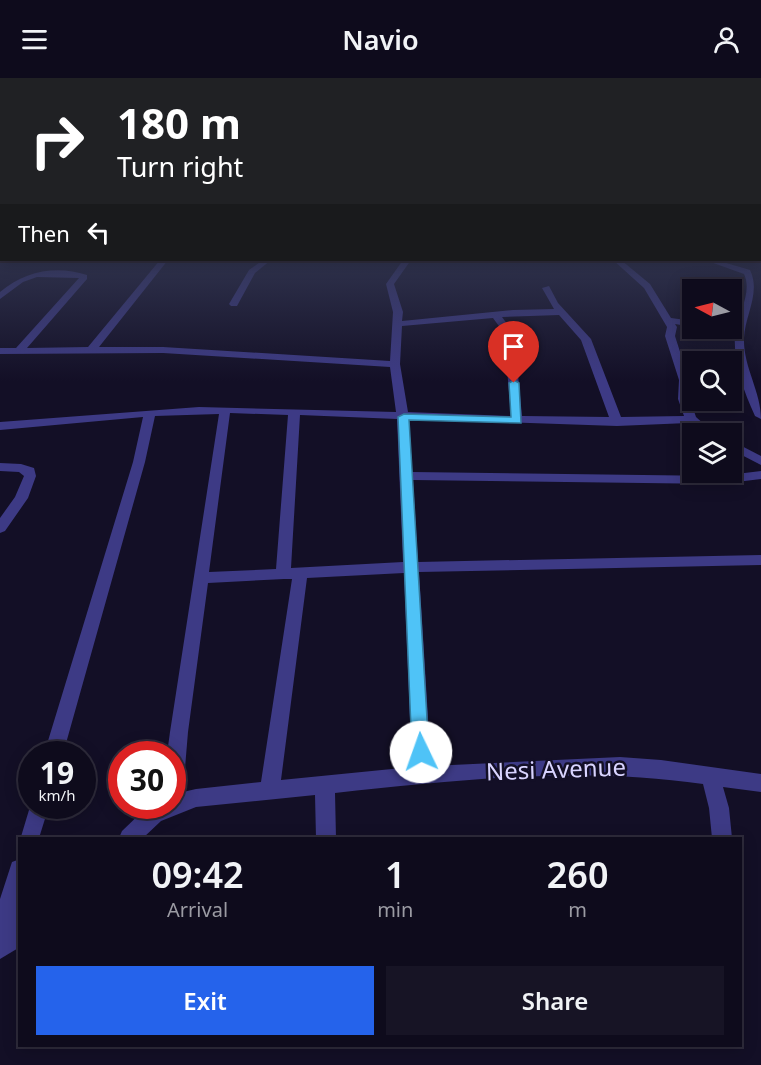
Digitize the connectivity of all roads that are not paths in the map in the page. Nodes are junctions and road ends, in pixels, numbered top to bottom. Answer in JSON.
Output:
{"nodes":[{"id":1,"x":73,"y":289,"type":"edge"},
{"id":2,"x":140,"y":289,"type":"edge"},
{"id":3,"x":243,"y":289,"type":"edge"},
{"id":4,"x":391,"y":289,"type":"edge"},
{"id":5,"x":547,"y":289,"type":"edge"},
{"id":6,"x":649,"y":289,"type":"edge"},
{"id":7,"x":749,"y":289,"type":"edge"},
{"id":8,"x":234,"y":304,"type":"dead end"},
{"id":9,"x":561,"y":312,"type":"junction"},
{"id":10,"x":497,"y":316,"type":"junction"},
{"id":11,"x":668,"y":320,"type":"junction"},
{"id":12,"x":682,"y":322,"type":"edge"},
{"id":13,"x":397,"y":324,"type":"junction"},
{"id":14,"x":742,"y":324,"type":"edge"},
{"id":15,"x":740,"y":339,"type":"edge"},
{"id":16,"x":92,"y":349,"type":"junction"},
{"id":17,"x":0,"y":351,"type":"edge"},
{"id":18,"x":19,"y":351,"type":"junction"},
{"id":19,"x":395,"y":364,"type":"junction"},
{"id":20,"x":758,"y":401,"type":"edge"},
{"id":21,"x":225,"y":410,"type":"junction"},
{"id":22,"x":294,"y":412,"type":"junction"},
{"id":23,"x":150,"y":414,"type":"junction"},
{"id":24,"x":761,"y":416,"type":"edge"},
{"id":25,"x":404,"y":417,"type":"junction"},
{"id":26,"x":691,"y":419,"type":"junction"},
{"id":27,"x":517,"y":420,"type":"junction"},
{"id":28,"x":618,"y":422,"type":"junction"},
{"id":29,"x":696,"y":423,"type":"edge"},
{"id":30,"x":0,"y":426,"type":"edge"},
{"id":31,"x":742,"y":451,"type":"edge"},
{"id":32,"x":761,"y":461,"type":"edge"},
{"id":33,"x":0,"y":467,"type":"edge"},
{"id":34,"x":761,"y":475,"type":"edge"},
{"id":35,"x":407,"y":476,"type":"junction"},
{"id":36,"x":0,"y":528,"type":"edge"},
{"id":37,"x":761,"y":560,"type":"edge"},
{"id":38,"x":410,"y":567,"type":"junction"},
{"id":39,"x":292,"y":574,"type":"junction"},
{"id":40,"x":200,"y":578,"type":"junction"},
{"id":41,"x":58,"y":741,"type":"edge"},
{"id":42,"x":180,"y":741,"type":"edge"},
{"id":43,"x":422,"y":775,"type":"junction"},
{"id":44,"x":711,"y":777,"type":"junction"},
{"id":45,"x":761,"y":783,"type":"edge"},
{"id":46,"x":325,"y":785,"type":"junction"},
{"id":47,"x":270,"y":792,"type":"junction"},
{"id":48,"x":186,"y":800,"type":"edge"},
{"id":49,"x":35,"y":819,"type":"edge"},
{"id":50,"x":149,"y":819,"type":"edge"},
{"id":51,"x":29,"y":837,"type":"edge"},
{"id":52,"x":130,"y":837,"type":"edge"},
{"id":53,"x":326,"y":837,"type":"edge"},
{"id":54,"x":722,"y":837,"type":"edge"},
{"id":55,"x":18,"y":877,"type":"edge"},
{"id":56,"x":18,"y":934,"type":"edge"},
{"id":57,"x":0,"y":936,"type":"edge"},
{"id":58,"x":0,"y":947,"type":"edge"}],
"edges":[{"from":1,"to":18,"type":"street"},
{"from":2,"to":16,"type":"street"},
{"from":3,"to":8,"type":"street"},
{"from":4,"to":13,"type":"street"},
{"from":5,"to":9,"type":"street"},
{"from":6,"to":11,"type":"street"},
{"from":7,"to":14,"type":"street"},
{"from":9,"to":10,"type":"street"},
{"from":9,"to":28,"type":"street"},
{"from":10,"to":13,"type":"street"},
{"from":10,"to":27,"type":"street"},
{"from":11,"to":12,"type":"street"},
{"from":11,"to":26,"type":"street"},
{"from":13,"to":19,"type":"street"},
{"from":15,"to":20,"type":"street"},
{"from":16,"to":18,"type":"street"},
{"from":16,"to":19,"type":"street"},
{"from":17,"to":18,"type":"street"},
{"from":19,"to":25,"type":"street"},
{"from":20,"to":24,"type":"street"},
{"from":21,"to":22,"type":"street"},
{"from":21,"to":23,"type":"street"},
{"from":21,"to":40,"type":"street"},
{"from":22,"to":25,"type":"street"},
{"from":22,"to":39,"type":"street"},
{"from":23,"to":30,"type":"street"},
{"from":23,"to":41,"type":"street"},
{"from":25,"to":27,"type":"street"},
{"from":25,"to":35,"type":"street"},
{"from":26,"to":28,"type":"street"},
{"from":26,"to":29,"type":"street"},
{"from":27,"to":28,"type":"street"},
{"from":31,"to":32,"type":"street"},
{"from":33,"to":36,"type":"street"},
{"from":34,"to":35,"type":"street"},
{"from":35,"to":38,"type":"street"},
{"from":37,"to":38,"type":"street"},
{"from":38,"to":39,"type":"street"},
{"from":38,"to":43,"type":"street"},
{"from":39,"to":40,"type":"street"},
{"from":39,"to":47,"type":"street"},
{"from":40,"to":42,"type":"street"},
{"from":43,"to":44,"type":"street","name":"Nesi Avenue"},
{"from":43,"to":46,"type":"street","name":"Nesi Avenue"},
{"from":44,"to":45,"type":"street","name":"Nesi Avenue"},
{"from":44,"to":54,"type":"street"},
{"from":46,"to":47,"type":"street","name":"Nesi Avenue"},
{"from":46,"to":53,"type":"street"},
{"from":47,"to":48,"type":"street","name":"Nesi Avenue"},
{"from":49,"to":51,"type":"street"},
{"from":50,"to":52,"type":"street","name":"Nesi Avenue"},
{"from":55,"to":57,"type":"street"},
{"from":56,"to":58,"type":"street"}]}
